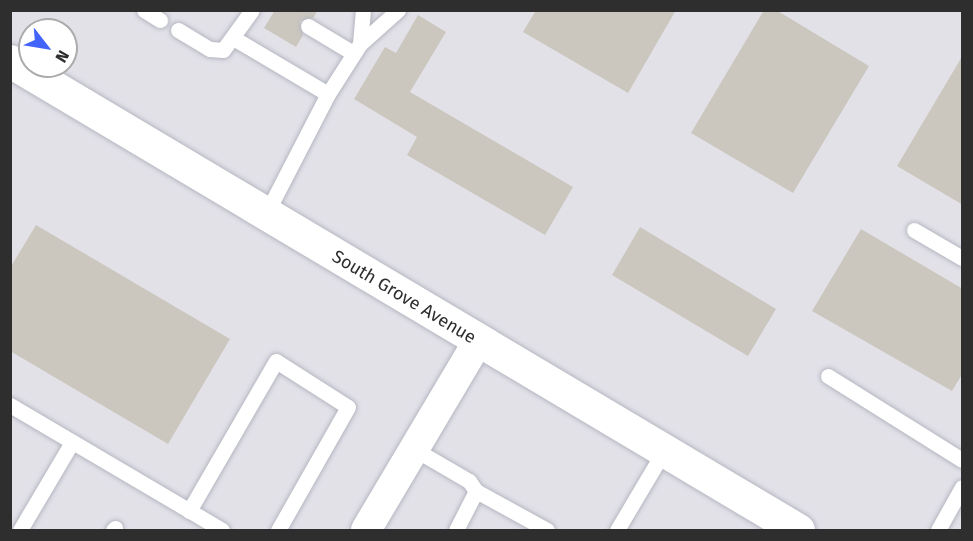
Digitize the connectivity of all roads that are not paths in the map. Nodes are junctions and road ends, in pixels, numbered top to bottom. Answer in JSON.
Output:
{"nodes":[{"id":1,"x":144,"y":10,"type":"edge"},
{"id":2,"x":252,"y":10,"type":"edge"},
{"id":3,"x":398,"y":10,"type":"edge"},
{"id":4,"x":357,"y":13,"type":"edge"},
{"id":5,"x":160,"y":20,"type":"dead end"},
{"id":6,"x":308,"y":26,"type":"dead end"},
{"id":7,"x":178,"y":30,"type":"dead end"},
{"id":8,"x":235,"y":39,"type":"junction"},
{"id":9,"x":356,"y":49,"type":"junction"},
{"id":10,"x":10,"y":61,"type":"edge"},
{"id":11,"x":328,"y":94,"type":"junction"},
{"id":12,"x":266,"y":214,"type":"junction"},
{"id":13,"x":914,"y":230,"type":"dead end"},
{"id":14,"x":963,"y":258,"type":"edge"},
{"id":15,"x":478,"y":341,"type":"junction"},
{"id":16,"x":828,"y":376,"type":"dead end"},
{"id":17,"x":10,"y":405,"type":"edge"},
{"id":18,"x":72,"y":442,"type":"junction"},
{"id":19,"x":414,"y":449,"type":"junction"},
{"id":20,"x":664,"y":451,"type":"junction"},
{"id":21,"x":963,"y":460,"type":"edge"},
{"id":22,"x":963,"y":488,"type":"edge"},
{"id":23,"x":476,"y":491,"type":"junction"},
{"id":24,"x":189,"y":511,"type":"junction"},
{"id":25,"x":20,"y":531,"type":"edge"},
{"id":26,"x":222,"y":531,"type":"edge"},
{"id":27,"x":278,"y":531,"type":"edge"},
{"id":28,"x":366,"y":531,"type":"edge"},
{"id":29,"x":456,"y":531,"type":"edge"},
{"id":30,"x":547,"y":531,"type":"edge"},
{"id":31,"x":617,"y":531,"type":"edge"},
{"id":32,"x":798,"y":531,"type":"edge"},
{"id":33,"x":938,"y":531,"type":"edge"}],
"edges":[{"from":1,"to":5,"type":"lane"},
{"from":2,"to":8,"type":"lane"},
{"from":3,"to":9,"type":"lane"},
{"from":4,"to":9,"type":"lane"},
{"from":6,"to":9,"type":"lane"},
{"from":7,"to":8,"type":"lane"},
{"from":8,"to":11,"type":"lane"},
{"from":9,"to":11,"type":"lane"},
{"from":10,"to":12,"type":"main road","name":"South Grove Avenue"},
{"from":11,"to":12,"type":"lane"},
{"from":12,"to":15,"type":"main road","name":"South Grove Avenue"},
{"from":13,"to":14,"type":"lane"},
{"from":15,"to":19,"type":"street"},
{"from":15,"to":20,"type":"main road","name":"South Grove Avenue"},
{"from":16,"to":21,"type":"lane"},
{"from":17,"to":18,"type":"lane"},
{"from":18,"to":24,"type":"lane"},
{"from":18,"to":25,"type":"lane"},
{"from":19,"to":23,"type":"lane"},
{"from":19,"to":28,"type":"street"},
{"from":20,"to":31,"type":"lane"},
{"from":20,"to":32,"type":"main road","name":"South Grove Avenue"},
{"from":22,"to":33,"type":"lane"},
{"from":23,"to":29,"type":"lane"},
{"from":23,"to":30,"type":"lane"},
{"from":24,"to":26,"type":"lane"},
{"from":24,"to":27,"type":"lane"}]}
